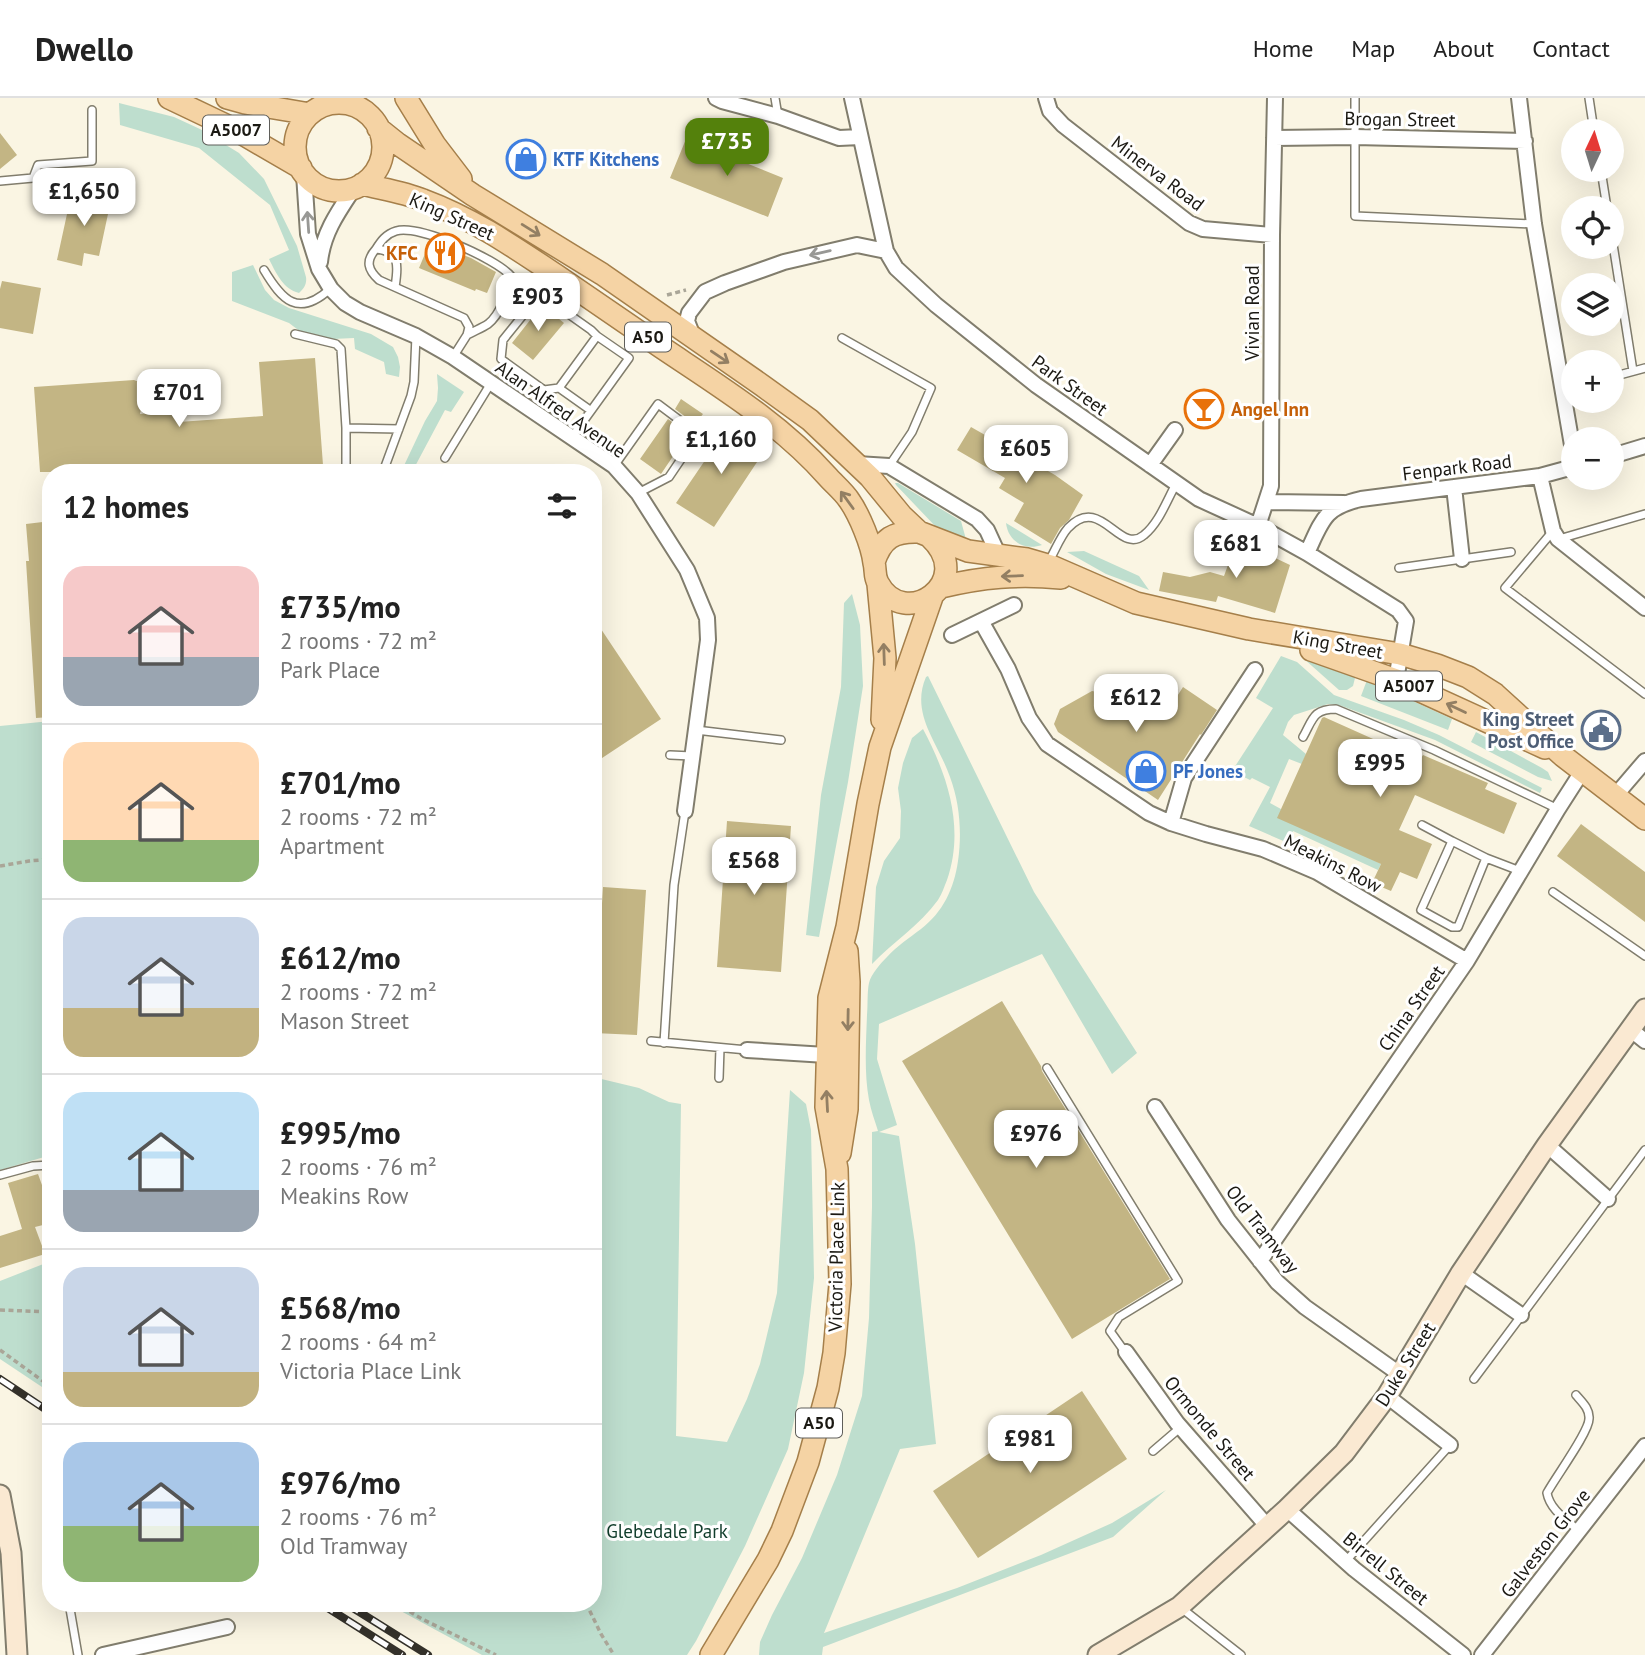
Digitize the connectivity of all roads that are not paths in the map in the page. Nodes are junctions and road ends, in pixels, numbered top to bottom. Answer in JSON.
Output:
{"nodes":[{"id":1,"x":169,"y":98,"type":"edge"},
{"id":2,"x":227,"y":98,"type":"edge"},
{"id":3,"x":364,"y":98,"type":"edge"},
{"id":4,"x":406,"y":98,"type":"edge"},
{"id":5,"x":716,"y":98,"type":"edge"},
{"id":6,"x":775,"y":98,"type":"edge"},
{"id":7,"x":852,"y":98,"type":"edge"},
{"id":8,"x":1046,"y":98,"type":"edge"},
{"id":9,"x":1275,"y":98,"type":"edge"},
{"id":10,"x":1355,"y":98,"type":"edge"},
{"id":11,"x":1519,"y":98,"type":"edge"},
{"id":12,"x":1589,"y":98,"type":"edge"},
{"id":13,"x":314,"y":107,"type":"edge"},
{"id":14,"x":92,"y":110,"type":"dead end"},
{"id":15,"x":778,"y":116,"type":"junction"},
{"id":16,"x":1592,"y":119,"type":"edge"},
{"id":17,"x":376,"y":124,"type":"junction"},
{"id":18,"x":860,"y":137,"type":"junction"},
{"id":19,"x":1356,"y":137,"type":"junction"},
{"id":20,"x":1274,"y":138,"type":"junction"},
{"id":21,"x":1525,"y":141,"type":"junction"},
{"id":22,"x":303,"y":171,"type":"junction"},
{"id":23,"x":0,"y":181,"type":"edge"},
{"id":24,"x":358,"y":186,"type":"junction"},
{"id":25,"x":473,"y":194,"type":"junction"},
{"id":26,"x":1534,"y":224,"type":"junction"},
{"id":27,"x":1272,"y":235,"type":"junction"},
{"id":28,"x":376,"y":249,"type":"junction"},
{"id":29,"x":887,"y":251,"type":"junction"},
{"id":30,"x":1615,"y":259,"type":"edge"},
{"id":31,"x":319,"y":269,"type":"junction"},
{"id":32,"x":264,"y":270,"type":"dead end"},
{"id":33,"x":395,"y":287,"type":"junction"},
{"id":34,"x":331,"y":289,"type":"junction"},
{"id":35,"x":295,"y":334,"type":"dead end"},
{"id":36,"x":467,"y":335,"type":"junction"},
{"id":37,"x":416,"y":336,"type":"junction"},
{"id":38,"x":597,"y":336,"type":"junction"},
{"id":39,"x":842,"y":338,"type":"dead end"},
{"id":40,"x":694,"y":339,"type":"junction"},
{"id":41,"x":1561,"y":354,"type":"edge"},
{"id":42,"x":453,"y":357,"type":"junction"},
{"id":43,"x":1645,"y":368,"type":"edge"},
{"id":44,"x":1633,"y":371,"type":"junction"},
{"id":45,"x":1624,"y":374,"type":"edge"},
{"id":46,"x":491,"y":383,"type":"junction"},
{"id":47,"x":559,"y":388,"type":"junction"},
{"id":48,"x":590,"y":410,"type":"junction"},
{"id":49,"x":346,"y":428,"type":"junction"},
{"id":50,"x":399,"y":429,"type":"junction"},
{"id":51,"x":1175,"y":430,"type":"dead end"},
{"id":52,"x":572,"y":437,"type":"junction"},
{"id":53,"x":1645,"y":446,"type":"edge"},
{"id":54,"x":1624,"y":452,"type":"edge"},
{"id":55,"x":445,"y":458,"type":"dead end"},
{"id":56,"x":346,"y":464,"type":"edge"},
{"id":57,"x":386,"y":464,"type":"edge"},
{"id":58,"x":857,"y":464,"type":"junction"},
{"id":59,"x":1150,"y":465,"type":"junction"},
{"id":60,"x":614,"y":466,"type":"junction"},
{"id":61,"x":889,"y":466,"type":"junction"},
{"id":62,"x":1561,"y":470,"type":"edge"},
{"id":63,"x":1540,"y":476,"type":"junction"},
{"id":64,"x":1176,"y":483,"type":"junction"},
{"id":65,"x":1454,"y":487,"type":"junction"},
{"id":66,"x":638,"y":493,"type":"junction"},
{"id":67,"x":1266,"y":502,"type":"junction"},
{"id":68,"x":1346,"y":503,"type":"junction"},
{"id":69,"x":1644,"y":516,"type":"edge"},
{"id":70,"x":1258,"y":526,"type":"junction"},
{"id":71,"x":925,"y":534,"type":"junction"},
{"id":72,"x":1556,"y":535,"type":"junction"},
{"id":73,"x":1307,"y":552,"type":"junction"},
{"id":74,"x":1511,"y":552,"type":"dead end"},
{"id":75,"x":998,"y":554,"type":"junction"},
{"id":76,"x":1462,"y":559,"type":"junction"},
{"id":77,"x":874,"y":562,"type":"junction"},
{"id":78,"x":1047,"y":565,"type":"junction"},
{"id":79,"x":1399,"y":568,"type":"dead end"},
{"id":80,"x":1080,"y":580,"type":"junction"},
{"id":81,"x":878,"y":584,"type":"junction"},
{"id":82,"x":936,"y":592,"type":"junction"},
{"id":83,"x":1014,"y":605,"type":"dead end"},
{"id":84,"x":1645,"y":608,"type":"edge"},
{"id":85,"x":981,"y":621,"type":"junction"},
{"id":86,"x":1249,"y":629,"type":"junction"},
{"id":87,"x":952,"y":635,"type":"dead end"},
{"id":88,"x":1400,"y":654,"type":"junction"},
{"id":89,"x":1255,"y":670,"type":"dead end"},
{"id":90,"x":1396,"y":680,"type":"junction"},
{"id":91,"x":1645,"y":694,"type":"edge"},
{"id":92,"x":696,"y":730,"type":"junction"},
{"id":93,"x":1303,"y":737,"type":"dead end"},
{"id":94,"x":781,"y":740,"type":"dead end"},
{"id":95,"x":880,"y":747,"type":"junction"},
{"id":96,"x":670,"y":755,"type":"dead end"},
{"id":97,"x":692,"y":756,"type":"junction"},
{"id":98,"x":1563,"y":757,"type":"junction"},
{"id":99,"x":1645,"y":761,"type":"edge"},
{"id":100,"x":1583,"y":770,"type":"junction"},
{"id":101,"x":1615,"y":796,"type":"junction"},
{"id":102,"x":1558,"y":809,"type":"junction"},
{"id":103,"x":685,"y":811,"type":"joint"},
{"id":104,"x":1645,"y":820,"type":"edge"},
{"id":105,"x":1171,"y":823,"type":"junction"},
{"id":106,"x":1422,"y":825,"type":"dead end"},
{"id":107,"x":1452,"y":841,"type":"junction"},
{"id":108,"x":1486,"y":858,"type":"junction"},
{"id":109,"x":1520,"y":871,"type":"junction"},
{"id":110,"x":1553,"y":892,"type":"dead end"},
{"id":111,"x":847,"y":927,"type":"junction"},
{"id":112,"x":1645,"y":956,"type":"edge"},
{"id":113,"x":1467,"y":961,"type":"junction"},
{"id":114,"x":1645,"y":1009,"type":"edge"},
{"id":115,"x":1637,"y":1035,"type":"edge"},
{"id":116,"x":650,"y":1041,"type":"dead end"},
{"id":117,"x":664,"y":1043,"type":"junction"},
{"id":118,"x":720,"y":1048,"type":"junction"},
{"id":119,"x":747,"y":1050,"type":"joint"},
{"id":120,"x":826,"y":1055,"type":"junction"},
{"id":121,"x":1047,"y":1068,"type":"dead end"},
{"id":122,"x":719,"y":1078,"type":"dead end"},
{"id":123,"x":1155,"y":1107,"type":"dead end"},
{"id":124,"x":1547,"y":1145,"type":"junction"},
{"id":125,"x":1645,"y":1150,"type":"edge"},
{"id":126,"x":42,"y":1166,"type":"edge"},
{"id":127,"x":838,"y":1169,"type":"junction"},
{"id":128,"x":0,"y":1175,"type":"edge"},
{"id":129,"x":1608,"y":1199,"type":"junction"},
{"id":130,"x":1260,"y":1261,"type":"junction"},
{"id":131,"x":1461,"y":1273,"type":"junction"},
{"id":132,"x":1521,"y":1315,"type":"junction"},
{"id":133,"x":1126,"y":1352,"type":"joint"},
{"id":134,"x":1401,"y":1375,"type":"junction"},
{"id":135,"x":1474,"y":1379,"type":"dead end"},
{"id":136,"x":1576,"y":1395,"type":"dead end"},
{"id":137,"x":1387,"y":1396,"type":"junction"},
{"id":138,"x":1181,"y":1427,"type":"junction"},
{"id":139,"x":1450,"y":1445,"type":"joint"},
{"id":140,"x":1153,"y":1451,"type":"dead end"},
{"id":141,"x":1643,"y":1454,"type":"edge"},
{"id":142,"x":0,"y":1495,"type":"edge"},
{"id":143,"x":1287,"y":1509,"type":"junction"},
{"id":144,"x":1268,"y":1527,"type":"junction"},
{"id":145,"x":1579,"y":1531,"type":"junction"},
{"id":146,"x":1345,"y":1562,"type":"junction"},
{"id":147,"x":1179,"y":1607,"type":"junction"},
{"id":148,"x":71,"y":1612,"type":"edge"},
{"id":149,"x":227,"y":1627,"type":"dead end"},
{"id":150,"x":1111,"y":1652,"type":"edge"},
{"id":151,"x":1457,"y":1653,"type":"edge"},
{"id":152,"x":17,"y":1655,"type":"edge"},
{"id":153,"x":78,"y":1655,"type":"edge"},
{"id":154,"x":103,"y":1655,"type":"edge"},
{"id":155,"x":712,"y":1655,"type":"edge"},
{"id":156,"x":1241,"y":1655,"type":"edge"},
{"id":157,"x":1482,"y":1655,"type":"edge"}],
"edges":[{"from":1,"to":22,"type":"main road","number":"A5007"},
{"from":2,"to":13,"type":"main road","number":"A5007"},
{"from":3,"to":17,"type":"main road","number":"A50"},
{"from":4,"to":25,"type":"main road","number":"A50"},
{"from":5,"to":15,"type":"street"},
{"from":6,"to":15,"type":"lane"},
{"from":7,"to":18,"type":"street"},
{"from":8,"to":27,"type":"street","name":"Minerva Road"},
{"from":9,"to":20,"type":"street","name":"Vivian Road"},
{"from":10,"to":19,"type":"lane"},
{"from":11,"to":21,"type":"street"},
{"from":12,"to":16,"type":"lane"},
{"from":13,"to":17,"type":"main road","number":"A50"},
{"from":13,"to":22,"type":"main road"},
{"from":14,"to":23,"type":"lane"},
{"from":15,"to":18,"type":"street"},
{"from":17,"to":24,"type":"main road","number":"A50"},
{"from":17,"to":25,"type":"main road","name":"King Street","number":"A50"},
{"from":18,"to":29,"type":"street"},
{"from":19,"to":20,"type":"street","name":"Brogan Street"},
{"from":19,"to":21,"type":"street","name":"Brogan Street"},
{"from":19,"to":26,"type":"lane"},
{"from":20,"to":27,"type":"street","name":"Vivian Road"},
{"from":21,"to":26,"type":"street"},
{"from":22,"to":24,"type":"main road","number":"A50"},
{"from":31,"to":22,"type":"street","name":"Alan Alfred Avenue","one_way":true},
{"from":24,"to":31,"type":"street"},
{"from":77,"to":24,"type":"main road","name":"King Street","number":"A50","one_way":true},
{"from":25,"to":40,"type":"main road","name":"King Street","number":"A50","one_way":true},
{"from":26,"to":41,"type":"street"},
{"from":27,"to":67,"type":"street","name":"Vivian Road"},
{"from":28,"to":33,"type":"lane"},
{"from":28,"to":33,"type":"lane"},
{"from":28,"to":36,"type":"lane"},
{"from":29,"to":40,"type":"street","one_way":true},
{"from":29,"to":59,"type":"street","name":"Park Street"},
{"from":30,"to":44,"type":"lane"},
{"from":31,"to":34,"type":"street","name":"Alan Alfred Avenue"},
{"from":32,"to":34,"type":"lane"},
{"from":33,"to":36,"type":"lane"},
{"from":34,"to":37,"type":"street","name":"Alan Alfred Avenue"},
{"from":35,"to":49,"type":"lane"},
{"from":36,"to":42,"type":"lane"},
{"from":37,"to":42,"type":"street","name":"Alan Alfred Avenue"},
{"from":37,"to":50,"type":"lane"},
{"from":38,"to":47,"type":"lane"},
{"from":38,"to":47,"type":"lane"},
{"from":38,"to":48,"type":"lane"},
{"from":39,"to":61,"type":"lane"},
{"from":40,"to":58,"type":"main road","name":"King Street","number":"A50","one_way":true},
{"from":42,"to":46,"type":"street","name":"Alan Alfred Avenue"},
{"from":43,"to":44,"type":"lane"},
{"from":44,"to":45,"type":"lane"},
{"from":46,"to":52,"type":"street","name":"Alan Alfred Avenue"},
{"from":46,"to":55,"type":"lane"},
{"from":47,"to":48,"type":"lane"},
{"from":48,"to":52,"type":"lane"},
{"from":49,"to":50,"type":"lane"},
{"from":49,"to":56,"type":"lane"},
{"from":50,"to":57,"type":"lane"},
{"from":51,"to":59,"type":"street"},
{"from":52,"to":60,"type":"street","name":"Alan Alfred Avenue"},
{"from":53,"to":54,"type":"street"},
{"from":58,"to":61,"type":"street"},
{"from":58,"to":71,"type":"main road","name":"King Street","number":"A50"},
{"from":59,"to":64,"type":"street","name":"Park Street"},
{"from":60,"to":66,"type":"street","name":"Alan Alfred Avenue"},
{"from":60,"to":66,"type":"lane"},
{"from":61,"to":75,"type":"street"},
{"from":62,"to":63,"type":"street","name":"Fenpark Road"},
{"from":63,"to":65,"type":"street","name":"Fenpark Road"},
{"from":63,"to":72,"type":"street"},
{"from":64,"to":70,"type":"street","name":"Park Street"},
{"from":64,"to":78,"type":"lane"},
{"from":65,"to":68,"type":"street","name":"Fenpark Road"},
{"from":65,"to":76,"type":"street"},
{"from":66,"to":92,"type":"street","name":"Alan Alfred Avenue"},
{"from":67,"to":68,"type":"street","name":"Fenpark Road"},
{"from":67,"to":70,"type":"street","name":"Vivian Road"},
{"from":68,"to":73,"type":"street"},
{"from":69,"to":72,"type":"lane"},
{"from":70,"to":73,"type":"street","name":"Park Street"},
{"from":71,"to":75,"type":"main road","name":"King Street","number":"A5007"},
{"from":71,"to":77,"type":"main road"},
{"from":71,"to":82,"type":"main road","name":"King Street","number":"A50"},
{"from":72,"to":84,"type":"street"},
{"from":72,"to":91,"type":"lane"},
{"from":73,"to":88,"type":"street","name":"Park Street"},
{"from":74,"to":76,"type":"lane"},
{"from":75,"to":78,"type":"main road","name":"King Street","number":"A5007"},
{"from":76,"to":79,"type":"lane"},
{"from":77,"to":81,"type":"main road","name":"King Street","number":"A50"},
{"from":78,"to":80,"type":"main road","name":"King Street","number":"A5007"},
{"from":80,"to":82,"type":"main road","name":"King Street","number":"A5007","one_way":true},
{"from":80,"to":86,"type":"main road","name":"King Street","number":"A5007"},
{"from":81,"to":82,"type":"main road","name":"King Street"},
{"from":95,"to":81,"type":"main road","name":"Victoria Place Link","number":"A50","one_way":true},
{"from":82,"to":95,"type":"main road","name":"Victoria Place Link","number":"A50"},
{"from":83,"to":85,"type":"street"},
{"from":85,"to":87,"type":"street"},
{"from":85,"to":105,"type":"street","name":"Meakins Row"},
{"from":86,"to":88,"type":"main road","name":"King Street","number":"A5007"},
{"from":86,"to":90,"type":"main road","name":"King Street","number":"A5007"},
{"from":88,"to":90,"type":"street","name":"Park Street"},
{"from":88,"to":98,"type":"main road","name":"King Street","number":"A5007"},
{"from":89,"to":105,"type":"street"},
{"from":98,"to":90,"type":"main road","name":"King Street","number":"A5007","one_way":true},
{"from":92,"to":94,"type":"lane"},
{"from":92,"to":97,"type":"street","name":"Alan Alfred Avenue"},
{"from":93,"to":102,"type":"lane"},
{"from":95,"to":111,"type":"main road","name":"Victoria Place Link","number":"A50"},
{"from":96,"to":97,"type":"lane"},
{"from":97,"to":103,"type":"street","name":"Alan Alfred Avenue"},
{"from":98,"to":100,"type":"main road","name":"King Street","number":"A5007"},
{"from":99,"to":101,"type":"street"},
{"from":100,"to":101,"type":"main road","name":"King Street","number":"A5007"},
{"from":100,"to":102,"type":"street","name":"China Street"},
{"from":101,"to":104,"type":"main road","name":"King Street","number":"A5007"},
{"from":102,"to":109,"type":"street","name":"China Street"},
{"from":103,"to":117,"type":"lane"},
{"from":105,"to":113,"type":"street","name":"Meakins Row"},
{"from":106,"to":107,"type":"lane"},
{"from":107,"to":108,"type":"lane"},
{"from":107,"to":108,"type":"lane"},
{"from":108,"to":109,"type":"lane"},
{"from":109,"to":113,"type":"street","name":"China Street"},
{"from":110,"to":112,"type":"lane"},
{"from":111,"to":120,"type":"main road","name":"Victoria Place Link","number":"A50"},
{"from":111,"to":127,"type":"main road","name":"Victoria Place Link","number":"A50","one_way":true},
{"from":113,"to":130,"type":"street","name":"China Street"},
{"from":114,"to":115,"type":"street","name":"Duke Street"},
{"from":115,"to":124,"type":"street","name":"Duke Street"},
{"from":116,"to":117,"type":"lane"},
{"from":117,"to":118,"type":"lane"},
{"from":118,"to":119,"type":"lane"},
{"from":118,"to":122,"type":"lane"},
{"from":119,"to":120,"type":"street"},
{"from":127,"to":120,"type":"main road","name":"Victoria Place Link","number":"A50","one_way":true},
{"from":121,"to":133,"type":"lane"},
{"from":123,"to":130,"type":"street","name":"Old Tramway"},
{"from":124,"to":129,"type":"street"},
{"from":124,"to":131,"type":"street","name":"Duke Street"},
{"from":125,"to":129,"type":"lane"},
{"from":126,"to":128,"type":"lane"},
{"from":127,"to":155,"type":"main road","name":"Victoria Place Link","number":"A50"},
{"from":129,"to":132,"type":"lane"},
{"from":130,"to":134,"type":"street","name":"Old Tramway"},
{"from":131,"to":132,"type":"street"},
{"from":131,"to":134,"type":"street","name":"Duke Street"},
{"from":132,"to":135,"type":"lane"},
{"from":133,"to":138,"type":"street","name":"Ormonde Street"},
{"from":134,"to":137,"type":"street","name":"Duke Street"},
{"from":136,"to":145,"type":"lane"},
{"from":137,"to":139,"type":"street"},
{"from":137,"to":143,"type":"street","name":"Duke Street"},
{"from":138,"to":140,"type":"lane"},
{"from":138,"to":144,"type":"street","name":"Ormonde Street"},
{"from":139,"to":146,"type":"lane"},
{"from":141,"to":145,"type":"street","name":"Galveston Grove"},
{"from":142,"to":152,"type":"street"},
{"from":143,"to":144,"type":"street","name":"Duke Street"},
{"from":143,"to":146,"type":"street","name":"Birrell Street"},
{"from":144,"to":147,"type":"street","name":"Duke Street"},
{"from":145,"to":157,"type":"street","name":"Galveston Grove"},
{"from":146,"to":151,"type":"street","name":"Birrell Street"},
{"from":147,"to":150,"type":"street","name":"Duke Street"},
{"from":147,"to":156,"type":"lane"},
{"from":148,"to":153,"type":"lane"},
{"from":149,"to":154,"type":"street"}]}
